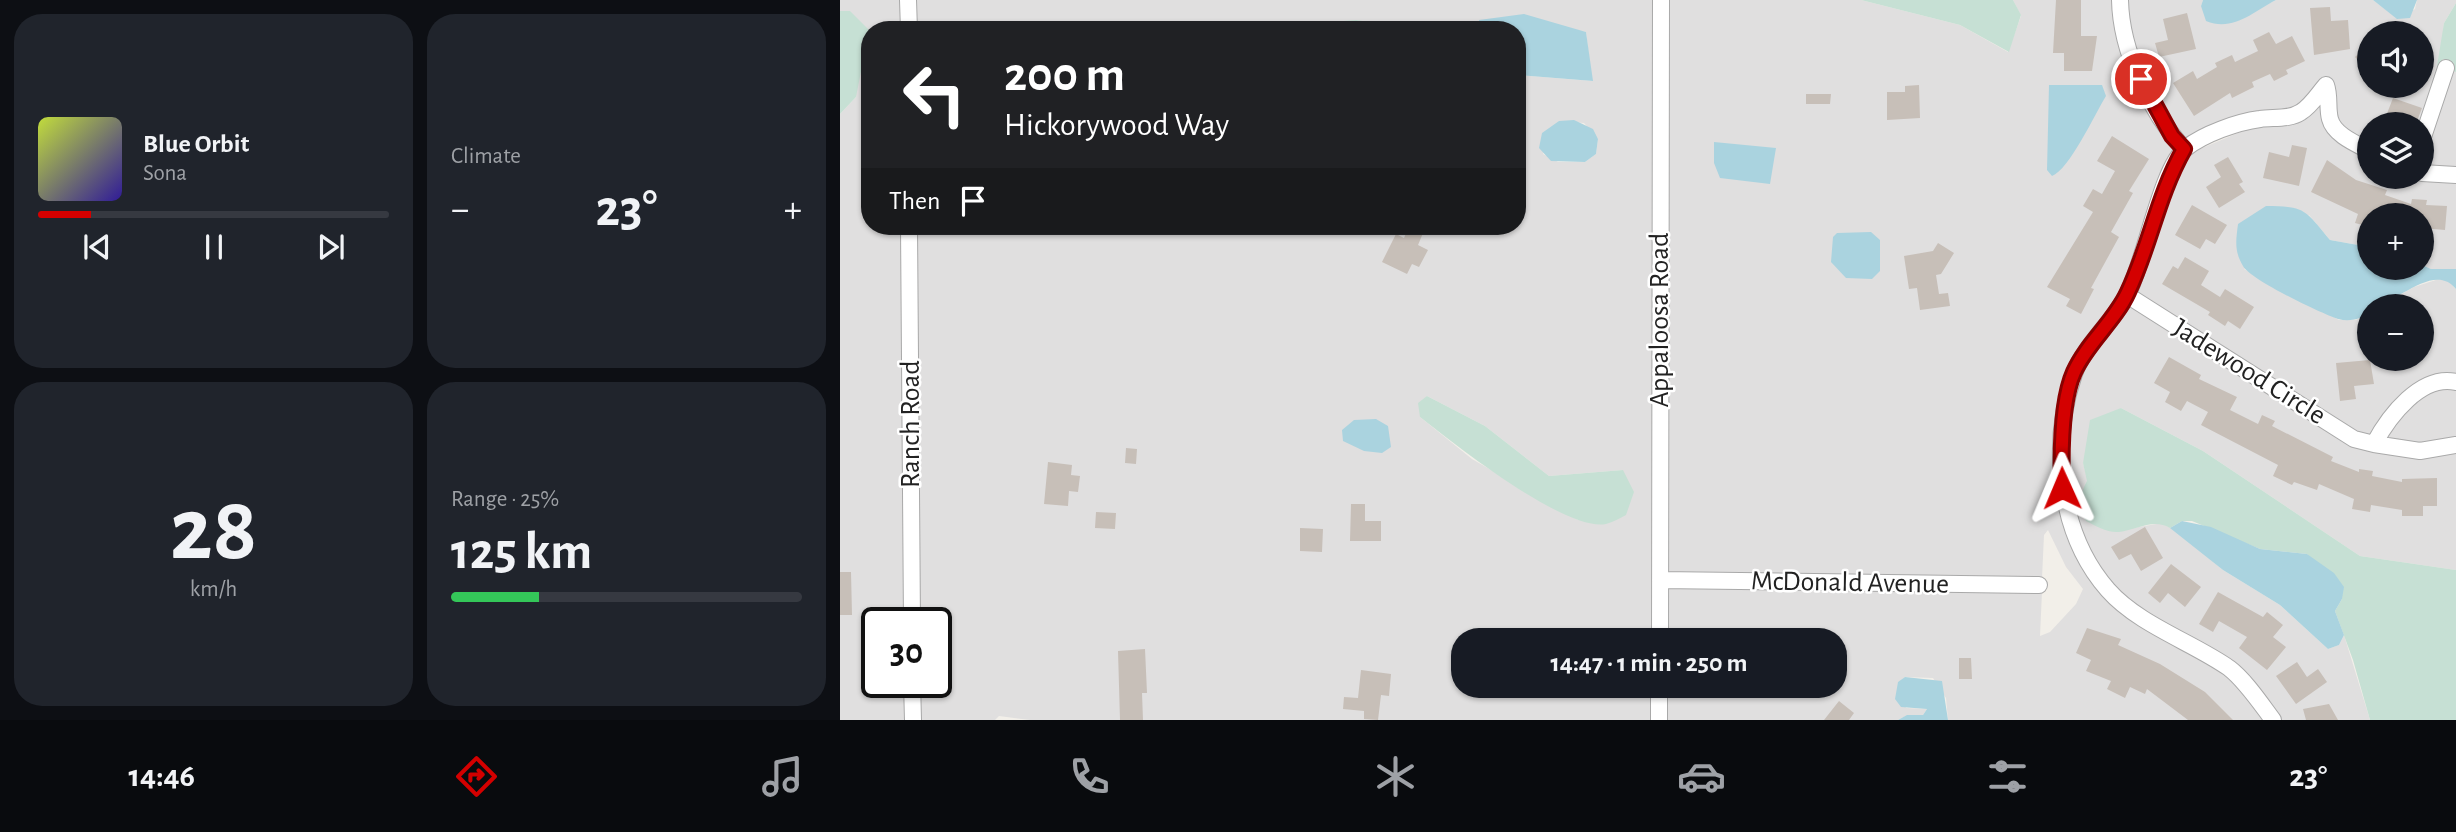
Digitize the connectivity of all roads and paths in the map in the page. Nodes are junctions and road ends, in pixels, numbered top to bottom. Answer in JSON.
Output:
{"nodes":[{"id":1,"x":908,"y":0,"type":"edge"},
{"id":2,"x":1661,"y":0,"type":"edge"},
{"id":3,"x":2120,"y":0,"type":"edge"},
{"id":4,"x":909,"y":21,"type":"edge"},
{"id":5,"x":2446,"y":68,"type":"dead end"},
{"id":6,"x":2431,"y":112,"type":"edge"},
{"id":7,"x":2357,"y":143,"type":"edge"},
{"id":8,"x":2184,"y":149,"type":"junction"},
{"id":9,"x":2434,"y":174,"type":"edge"},
{"id":10,"x":2456,"y":175,"type":"edge"},
{"id":11,"x":909,"y":235,"type":"edge"},
{"id":12,"x":2127,"y":295,"type":"junction"},
{"id":13,"x":2456,"y":382,"type":"edge"},
{"id":14,"x":2374,"y":444,"type":"junction"},
{"id":15,"x":2456,"y":445,"type":"edge"},
{"id":16,"x":1660,"y":580,"type":"junction"},
{"id":17,"x":2039,"y":585,"type":"dead end"},
{"id":18,"x":912,"y":607,"type":"edge"},
{"id":19,"x":1660,"y":628,"type":"edge"},
{"id":20,"x":912,"y":698,"type":"edge"},
{"id":21,"x":1660,"y":698,"type":"edge"},
{"id":22,"x":913,"y":720,"type":"edge"},
{"id":23,"x":1659,"y":720,"type":"edge"},
{"id":24,"x":2273,"y":720,"type":"edge"}],
"edges":[{"from":1,"to":4,"type":"street"},
{"from":2,"to":16,"type":"street","name":"Appaloosa Road"},
{"from":3,"to":8,"type":"street"},
{"from":5,"to":6,"type":"street"},
{"from":7,"to":8,"type":"street"},
{"from":8,"to":12,"type":"street"},
{"from":9,"to":10,"type":"street"},
{"from":11,"to":18,"type":"street","name":"Ranch Road"},
{"from":12,"to":14,"type":"street","name":"Jadewood Circle"},
{"from":12,"to":24,"type":"street"},
{"from":13,"to":14,"type":"street"},
{"from":14,"to":15,"type":"street","name":"Jadewood Circle"},
{"from":16,"to":17,"type":"street","name":"McDonald Avenue"},
{"from":16,"to":19,"type":"street","name":"Appaloosa Road"},
{"from":20,"to":22,"type":"street"},
{"from":21,"to":23,"type":"street"}]}
